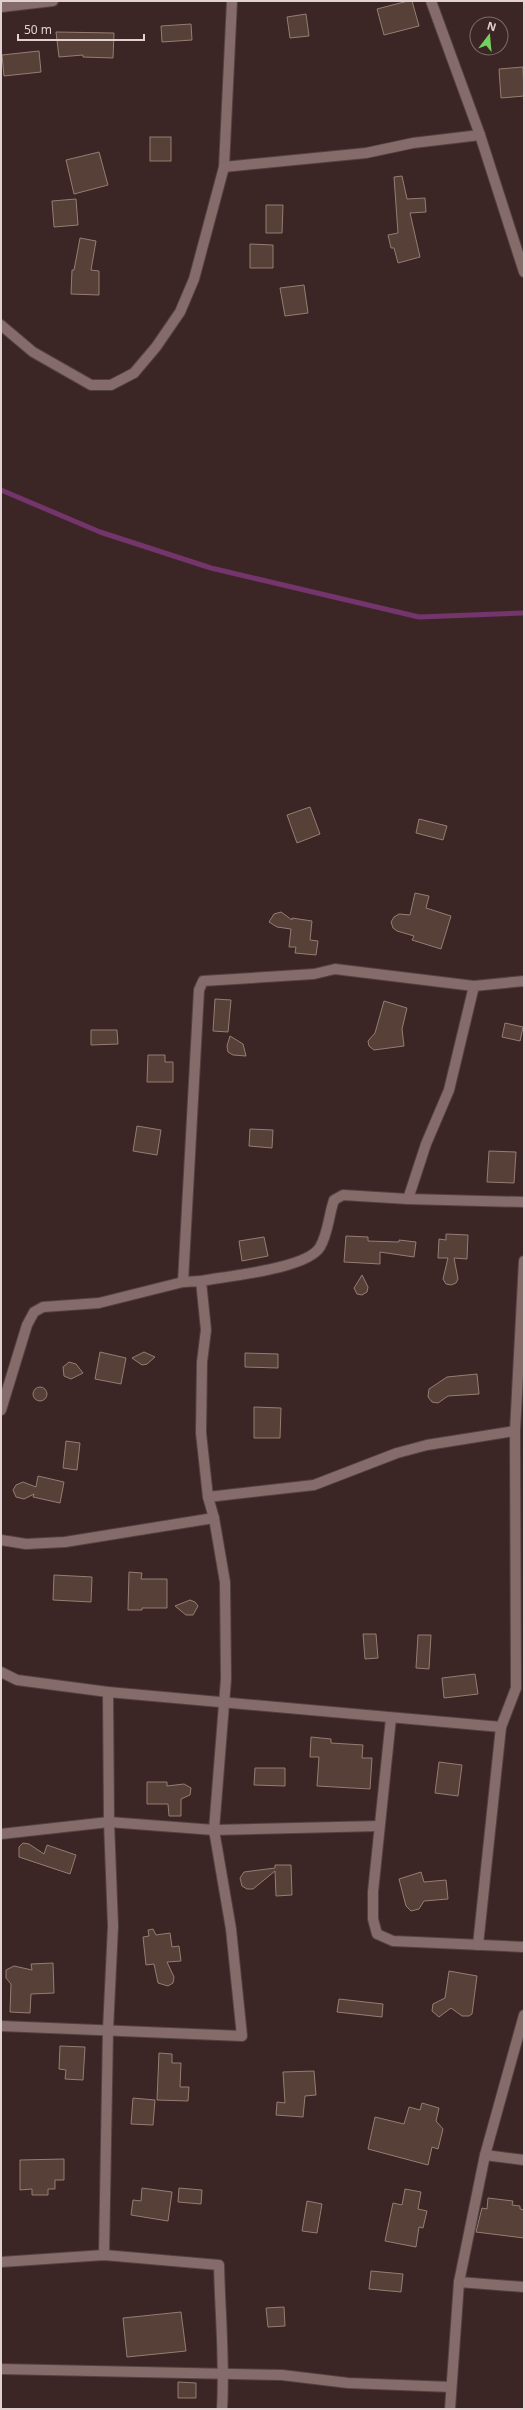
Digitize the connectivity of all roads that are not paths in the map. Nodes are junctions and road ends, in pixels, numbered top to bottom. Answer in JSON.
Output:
{"nodes":[{"id":1,"x":53,"y":1,"type":"edge"},
{"id":2,"x":232,"y":1,"type":"edge"},
{"id":3,"x":432,"y":1,"type":"edge"},
{"id":4,"x":1,"y":7,"type":"edge"},
{"id":5,"x":480,"y":135,"type":"junction"},
{"id":6,"x":224,"y":167,"type":"junction"},
{"id":7,"x":524,"y":272,"type":"edge"},
{"id":8,"x":1,"y":325,"type":"edge"},
{"id":9,"x":524,"y":981,"type":"edge"},
{"id":10,"x":474,"y":986,"type":"junction"},
{"id":11,"x":408,"y":1199,"type":"junction"},
{"id":12,"x":524,"y":1202,"type":"edge"},
{"id":13,"x":524,"y":1260,"type":"edge"},
{"id":14,"x":201,"y":1281,"type":"junction"},
{"id":15,"x":183,"y":1282,"type":"junction"},
{"id":16,"x":1,"y":1410,"type":"edge"},
{"id":17,"x":515,"y":1431,"type":"junction"},
{"id":18,"x":520,"y":1452,"type":"edge"},
{"id":19,"x":208,"y":1497,"type":"junction"},
{"id":20,"x":214,"y":1518,"type":"junction"},
{"id":21,"x":1,"y":1540,"type":"edge"},
{"id":22,"x":1,"y":1672,"type":"edge"},
{"id":23,"x":520,"y":1685,"type":"edge"},
{"id":24,"x":108,"y":1692,"type":"junction"},
{"id":25,"x":224,"y":1703,"type":"junction"},
{"id":26,"x":391,"y":1718,"type":"junction"},
{"id":27,"x":501,"y":1727,"type":"junction"},
{"id":28,"x":109,"y":1822,"type":"junction"},
{"id":29,"x":380,"y":1826,"type":"junction"},
{"id":30,"x":214,"y":1830,"type":"junction"},
{"id":31,"x":1,"y":1834,"type":"edge"},
{"id":32,"x":478,"y":1945,"type":"junction"},
{"id":33,"x":524,"y":1947,"type":"edge"},
{"id":34,"x":524,"y":2015,"type":"edge"},
{"id":35,"x":1,"y":2026,"type":"edge"},
{"id":36,"x":108,"y":2030,"type":"junction"},
{"id":37,"x":484,"y":2155,"type":"junction"},
{"id":38,"x":524,"y":2160,"type":"edge"},
{"id":39,"x":104,"y":2255,"type":"junction"},
{"id":40,"x":1,"y":2262,"type":"edge"},
{"id":41,"x":459,"y":2282,"type":"junction"},
{"id":42,"x":524,"y":2287,"type":"edge"},
{"id":43,"x":1,"y":2369,"type":"edge"},
{"id":44,"x":224,"y":2373,"type":"junction"},
{"id":45,"x":451,"y":2387,"type":"junction"},
{"id":46,"x":222,"y":2409,"type":"edge"},
{"id":47,"x":450,"y":2409,"type":"edge"}],
"edges":[{"from":1,"to":4,"type":"street"},
{"from":2,"to":6,"type":"street"},
{"from":3,"to":5,"type":"street"},
{"from":5,"to":6,"type":"street"},
{"from":5,"to":7,"type":"street"},
{"from":6,"to":8,"type":"street"},
{"from":9,"to":10,"type":"street"},
{"from":10,"to":11,"type":"street"},
{"from":10,"to":15,"type":"street"},
{"from":11,"to":12,"type":"street"},
{"from":11,"to":14,"type":"street"},
{"from":13,"to":17,"type":"street"},
{"from":14,"to":15,"type":"street"},
{"from":14,"to":19,"type":"street"},
{"from":15,"to":16,"type":"street"},
{"from":17,"to":18,"type":"street"},
{"from":17,"to":19,"type":"street"},
{"from":18,"to":23,"type":"street"},
{"from":19,"to":20,"type":"street"},
{"from":20,"to":21,"type":"street"},
{"from":20,"to":25,"type":"street"},
{"from":22,"to":24,"type":"street"},
{"from":23,"to":27,"type":"street"},
{"from":24,"to":25,"type":"street"},
{"from":24,"to":28,"type":"street"},
{"from":25,"to":26,"type":"street"},
{"from":25,"to":30,"type":"street"},
{"from":26,"to":27,"type":"street"},
{"from":26,"to":29,"type":"street"},
{"from":27,"to":32,"type":"street"},
{"from":28,"to":30,"type":"street"},
{"from":28,"to":31,"type":"street"},
{"from":28,"to":36,"type":"street"},
{"from":29,"to":30,"type":"street"},
{"from":29,"to":32,"type":"street"},
{"from":30,"to":36,"type":"street"},
{"from":32,"to":33,"type":"street"},
{"from":34,"to":37,"type":"street"},
{"from":35,"to":36,"type":"street"},
{"from":36,"to":39,"type":"street"},
{"from":37,"to":38,"type":"street"},
{"from":37,"to":41,"type":"street"},
{"from":39,"to":40,"type":"street"},
{"from":39,"to":44,"type":"street"},
{"from":41,"to":42,"type":"street"},
{"from":41,"to":45,"type":"street"},
{"from":43,"to":44,"type":"street"},
{"from":44,"to":45,"type":"street"},
{"from":44,"to":46,"type":"street"},
{"from":45,"to":47,"type":"street"}]}
